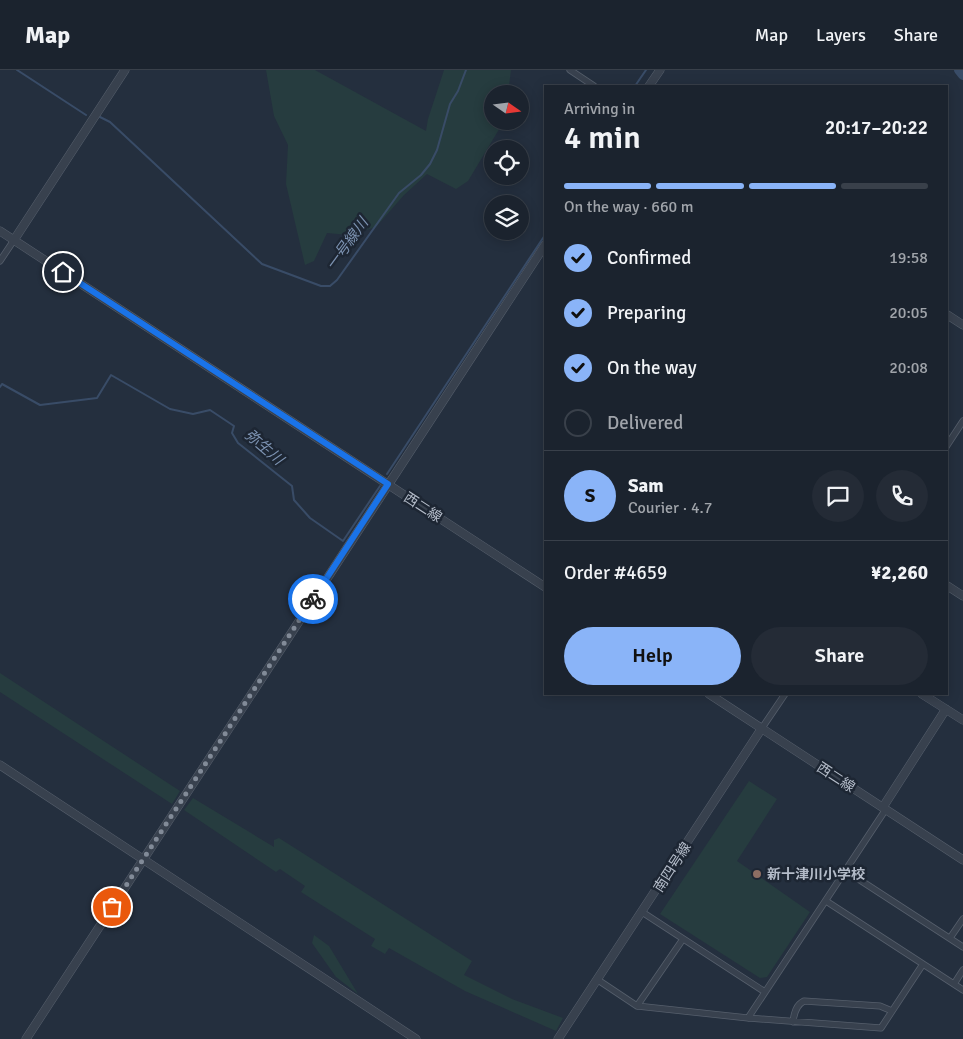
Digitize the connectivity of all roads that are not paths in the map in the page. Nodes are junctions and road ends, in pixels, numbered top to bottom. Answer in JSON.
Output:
{"nodes":[{"id":1,"x":125,"y":70,"type":"edge"},
{"id":2,"x":570,"y":70,"type":"edge"},
{"id":3,"x":660,"y":70,"type":"edge"},
{"id":4,"x":592,"y":85,"type":"edge"},
{"id":5,"x":650,"y":85,"type":"edge"},
{"id":6,"x":0,"y":231,"type":"edge"},
{"id":7,"x":14,"y":240,"type":"junction"},
{"id":8,"x":544,"y":247,"type":"edge"},
{"id":9,"x":0,"y":261,"type":"edge"},
{"id":10,"x":948,"y":315,"type":"edge"},
{"id":11,"x":963,"y":325,"type":"edge"},
{"id":12,"x":963,"y":421,"type":"edge"},
{"id":13,"x":948,"y":443,"type":"edge"},
{"id":14,"x":388,"y":484,"type":"junction"},
{"id":15,"x":544,"y":586,"type":"edge"},
{"id":16,"x":948,"y":587,"type":"edge"},
{"id":17,"x":963,"y":596,"type":"edge"},
{"id":18,"x":711,"y":695,"type":"edge"},
{"id":19,"x":784,"y":695,"type":"edge"},
{"id":20,"x":924,"y":695,"type":"edge"},
{"id":21,"x":946,"y":709,"type":"junction"},
{"id":22,"x":963,"y":720,"type":"edge"},
{"id":23,"x":762,"y":728,"type":"junction"},
{"id":24,"x":0,"y":765,"type":"edge"},
{"id":25,"x":884,"y":808,"type":"junction"},
{"id":26,"x":144,"y":859,"type":"junction"},
{"id":27,"x":963,"y":860,"type":"edge"},
{"id":28,"x":846,"y":871,"type":"junction"},
{"id":29,"x":826,"y":901,"type":"junction"},
{"id":30,"x":642,"y":912,"type":"junction"},
{"id":31,"x":963,"y":918,"type":"edge"},
{"id":32,"x":950,"y":938,"type":"junction"},
{"id":33,"x":682,"y":939,"type":"junction"},
{"id":34,"x":963,"y":947,"type":"edge"},
{"id":35,"x":923,"y":964,"type":"junction"},
{"id":36,"x":963,"y":970,"type":"edge"},
{"id":37,"x":598,"y":980,"type":"junction"},
{"id":38,"x":954,"y":984,"type":"junction"},
{"id":39,"x":963,"y":990,"type":"edge"},
{"id":40,"x":765,"y":992,"type":"junction"},
{"id":41,"x":637,"y":1006,"type":"junction"},
{"id":42,"x":892,"y":1011,"type":"junction"},
{"id":43,"x":748,"y":1018,"type":"junction"},
{"id":44,"x":793,"y":1022,"type":"junction"},
{"id":45,"x":26,"y":1039,"type":"edge"},
{"id":46,"x":416,"y":1039,"type":"edge"},
{"id":47,"x":558,"y":1039,"type":"edge"}],
"edges":[{"from":1,"to":7,"type":"street"},
{"from":2,"to":4,"type":"street"},
{"from":3,"to":5,"type":"street"},
{"from":6,"to":7,"type":"street","name":"西二線"},
{"from":7,"to":9,"type":"street"},
{"from":7,"to":14,"type":"street","name":"西二線"},
{"from":8,"to":14,"type":"street"},
{"from":10,"to":11,"type":"street"},
{"from":12,"to":13,"type":"street"},
{"from":14,"to":15,"type":"street","name":"西二線"},
{"from":14,"to":26,"type":"street"},
{"from":16,"to":17,"type":"street"},
{"from":18,"to":23,"type":"street","name":"西二線"},
{"from":19,"to":23,"type":"street","name":"南四号線"},
{"from":20,"to":21,"type":"street"},
{"from":21,"to":22,"type":"street"},
{"from":21,"to":25,"type":"street"},
{"from":23,"to":25,"type":"street","name":"西二線"},
{"from":23,"to":30,"type":"street","name":"南四号線"},
{"from":24,"to":26,"type":"street"},
{"from":25,"to":27,"type":"street","name":"西二線"},
{"from":25,"to":28,"type":"street"},
{"from":26,"to":45,"type":"street"},
{"from":26,"to":46,"type":"street"},
{"from":28,"to":29,"type":"street"},
{"from":28,"to":32,"type":"street"},
{"from":29,"to":35,"type":"street"},
{"from":29,"to":40,"type":"street"},
{"from":30,"to":33,"type":"street"},
{"from":30,"to":37,"type":"street","name":"南四号線"},
{"from":31,"to":32,"type":"street"},
{"from":32,"to":34,"type":"street"},
{"from":33,"to":40,"type":"street"},
{"from":33,"to":41,"type":"street"},
{"from":35,"to":38,"type":"street"},
{"from":35,"to":42,"type":"street"},
{"from":36,"to":38,"type":"street"},
{"from":37,"to":41,"type":"street"},
{"from":37,"to":47,"type":"street","name":"南四号線"},
{"from":38,"to":39,"type":"street"},
{"from":40,"to":43,"type":"street"},
{"from":41,"to":43,"type":"street"},
{"from":42,"to":44,"type":"street"},
{"from":42,"to":44,"type":"street"},
{"from":43,"to":44,"type":"street"}]}
